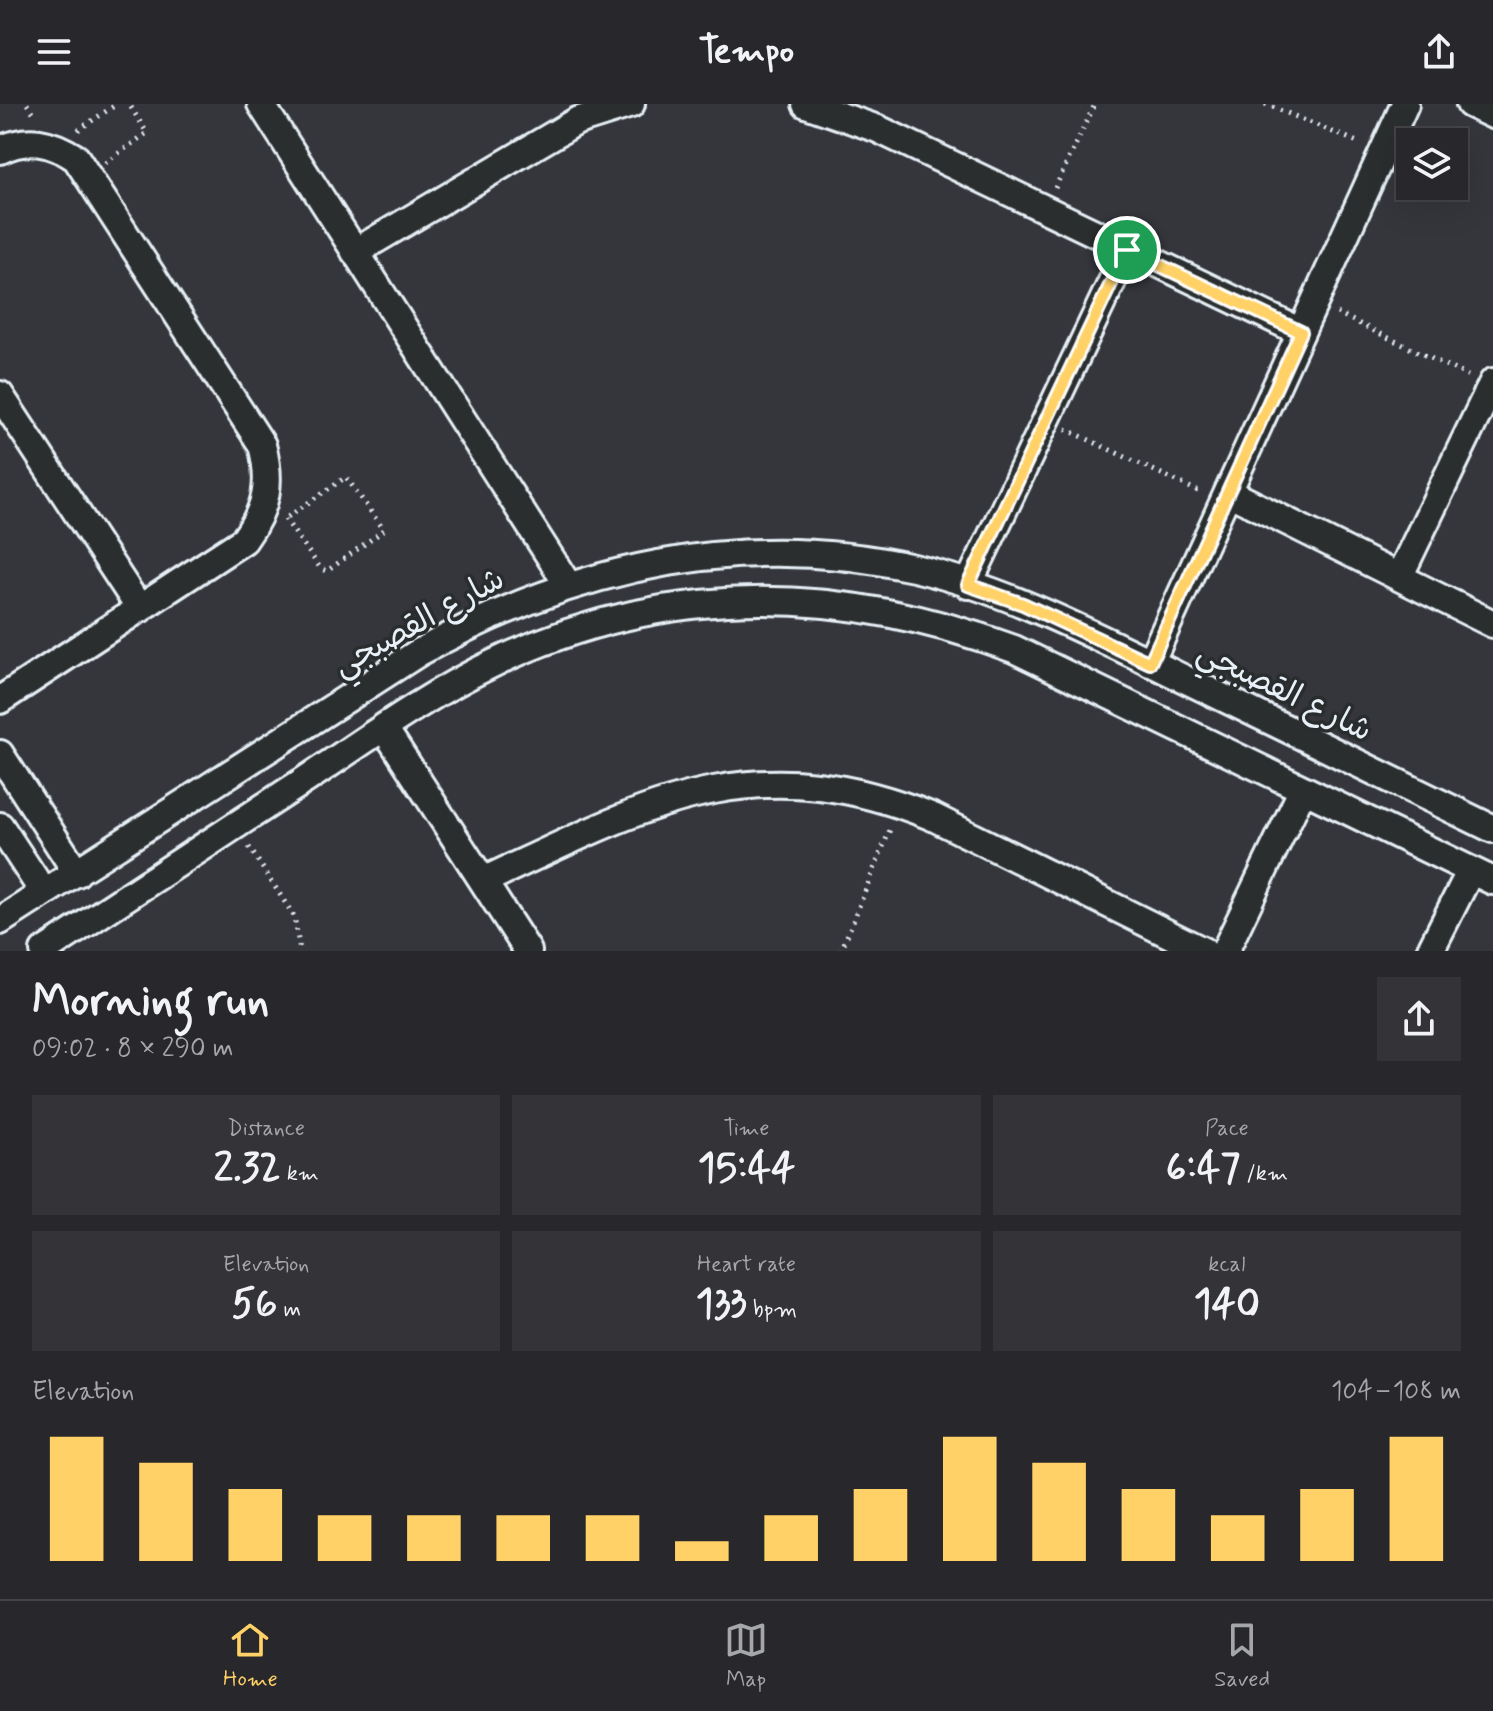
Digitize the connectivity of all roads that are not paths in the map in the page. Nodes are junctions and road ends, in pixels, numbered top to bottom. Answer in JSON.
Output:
{"nodes":[{"id":1,"x":261,"y":104,"type":"edge"},
{"id":2,"x":631,"y":104,"type":"edge"},
{"id":3,"x":806,"y":104,"type":"edge"},
{"id":4,"x":1405,"y":104,"type":"edge"},
{"id":5,"x":1470,"y":104,"type":"edge"},
{"id":6,"x":1493,"y":115,"type":"edge"},
{"id":7,"x":0,"y":150,"type":"edge"},
{"id":8,"x":1127,"y":250,"type":"junction"},
{"id":9,"x":355,"y":252,"type":"junction"},
{"id":10,"x":1301,"y":332,"type":"junction"},
{"id":11,"x":1492,"y":384,"type":"edge"},
{"id":12,"x":0,"y":395,"type":"edge"},
{"id":13,"x":1225,"y":498,"type":"junction"},
{"id":14,"x":1399,"y":577,"type":"junction"},
{"id":15,"x":568,"y":585,"type":"junction"},
{"id":16,"x":968,"y":585,"type":"junction"},
{"id":17,"x":140,"y":609,"type":"junction"},
{"id":18,"x":1493,"y":624,"type":"edge"},
{"id":19,"x":1150,"y":663,"type":"junction"},
{"id":20,"x":0,"y":700,"type":"edge"},
{"id":21,"x":384,"y":728,"type":"junction"},
{"id":22,"x":0,"y":754,"type":"edge"},
{"id":23,"x":1303,"y":789,"type":"junction"},
{"id":24,"x":0,"y":826,"type":"edge"},
{"id":25,"x":1493,"y":829,"type":"edge"},
{"id":26,"x":77,"y":873,"type":"junction"},
{"id":27,"x":1482,"y":876,"type":"edge"},
{"id":28,"x":483,"y":881,"type":"junction"},
{"id":29,"x":44,"y":893,"type":"junction"},
{"id":30,"x":0,"y":921,"type":"edge"},
{"id":31,"x":60,"y":947,"type":"edge"},
{"id":32,"x":528,"y":951,"type":"edge"},
{"id":33,"x":1203,"y":951,"type":"edge"},
{"id":34,"x":1225,"y":951,"type":"edge"},
{"id":35,"x":1430,"y":951,"type":"edge"}],
"edges":[{"from":1,"to":9,"type":"street"},
{"from":2,"to":9,"type":"street"},
{"from":3,"to":8,"type":"street"},
{"from":4,"to":10,"type":"street"},
{"from":5,"to":6,"type":"street"},
{"from":7,"to":17,"type":"street"},
{"from":8,"to":10,"type":"street"},
{"from":8,"to":16,"type":"street"},
{"from":9,"to":15,"type":"street"},
{"from":10,"to":13,"type":"street"},
{"from":11,"to":14,"type":"street"},
{"from":12,"to":17,"type":"street"},
{"from":13,"to":14,"type":"street"},
{"from":13,"to":19,"type":"street"},
{"from":14,"to":18,"type":"street"},
{"from":15,"to":16,"type":"street","name":"شارع القصبجي"},
{"from":15,"to":26,"type":"street","name":"شارع القصبجي"},
{"from":16,"to":19,"type":"street","name":"شارع القصبجي"},
{"from":17,"to":20,"type":"street"},
{"from":19,"to":25,"type":"street","name":"شارع القصبجي"},
{"from":21,"to":23,"type":"street"},
{"from":21,"to":28,"type":"street"},
{"from":21,"to":31,"type":"street"},
{"from":22,"to":26,"type":"street"},
{"from":23,"to":27,"type":"street"},
{"from":23,"to":34,"type":"street"},
{"from":24,"to":29,"type":"street"},
{"from":26,"to":29,"type":"street","name":"شارع القصبجي"},
{"from":27,"to":35,"type":"street"},
{"from":28,"to":32,"type":"street"},
{"from":28,"to":33,"type":"street"},
{"from":29,"to":30,"type":"street","name":"شارع القصبجي"}]}
